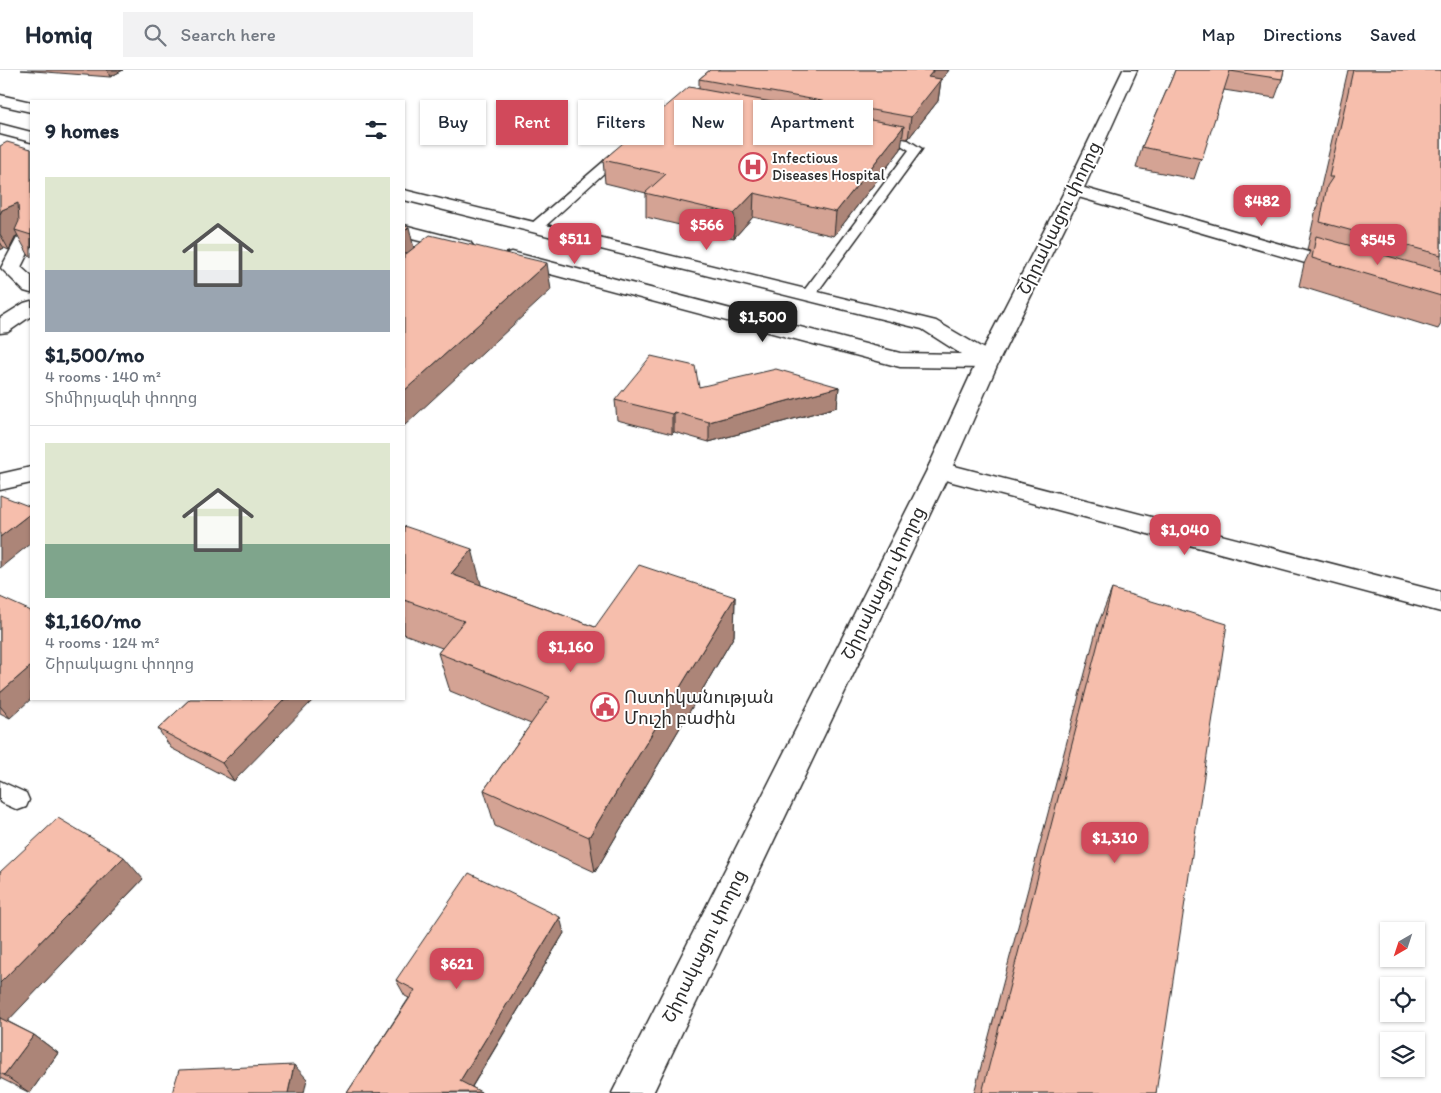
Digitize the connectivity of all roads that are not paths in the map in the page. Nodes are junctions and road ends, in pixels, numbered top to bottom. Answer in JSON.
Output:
{"nodes":[{"id":1,"x":1130,"y":70,"type":"edge"},
{"id":2,"x":0,"y":100,"type":"edge"},
{"id":3,"x":30,"y":107,"type":"edge"},
{"id":4,"x":0,"y":130,"type":"edge"},
{"id":5,"x":873,"y":136,"type":"edge"},
{"id":6,"x":30,"y":137,"type":"edge"},
{"id":7,"x":629,"y":145,"type":"edge"},
{"id":8,"x":1074,"y":190,"type":"junction"},
{"id":9,"x":405,"y":196,"type":"edge"},
{"id":10,"x":536,"y":227,"type":"junction"},
{"id":11,"x":405,"y":231,"type":"edge"},
{"id":12,"x":580,"y":237,"type":"junction"},
{"id":13,"x":30,"y":238,"type":"edge"},
{"id":14,"x":444,"y":241,"type":"junction"},
{"id":15,"x":424,"y":258,"type":"edge"},
{"id":16,"x":547,"y":267,"type":"junction"},
{"id":17,"x":1356,"y":272,"type":"edge"},
{"id":18,"x":30,"y":286,"type":"edge"},
{"id":19,"x":808,"y":294,"type":"junction"},
{"id":20,"x":30,"y":308,"type":"edge"},
{"id":21,"x":0,"y":328,"type":"edge"},
{"id":22,"x":988,"y":361,"type":"junction"},
{"id":23,"x":939,"y":470,"type":"junction"},
{"id":24,"x":30,"y":475,"type":"edge"},
{"id":25,"x":0,"y":482,"type":"edge"},
{"id":26,"x":1441,"y":602,"type":"edge"},
{"id":27,"x":632,"y":1093,"type":"edge"}],
"edges":[{"from":1,"to":8,"type":"street","name":"Շիրակացու փողոց"},
{"from":2,"to":3,"type":"street"},
{"from":4,"to":6,"type":"street"},
{"from":5,"to":19,"type":"lane"},
{"from":7,"to":10,"type":"lane"},
{"from":8,"to":17,"type":"street"},
{"from":8,"to":22,"type":"street","name":"Շիրակացու փողոց"},
{"from":9,"to":10,"type":"street"},
{"from":10,"to":12,"type":"street"},
{"from":11,"to":14,"type":"street"},
{"from":12,"to":16,"type":"street"},
{"from":12,"to":19,"type":"street"},
{"from":13,"to":18,"type":"street"},
{"from":14,"to":15,"type":"street"},
{"from":14,"to":16,"type":"street"},
{"from":16,"to":22,"type":"street"},
{"from":19,"to":22,"type":"street"},
{"from":20,"to":21,"type":"street"},
{"from":22,"to":23,"type":"street","name":"Շիրակացու փողոց"},
{"from":23,"to":26,"type":"street"},
{"from":23,"to":27,"type":"street","name":"Շիրակացու փողոց"},
{"from":24,"to":25,"type":"street"}]}
